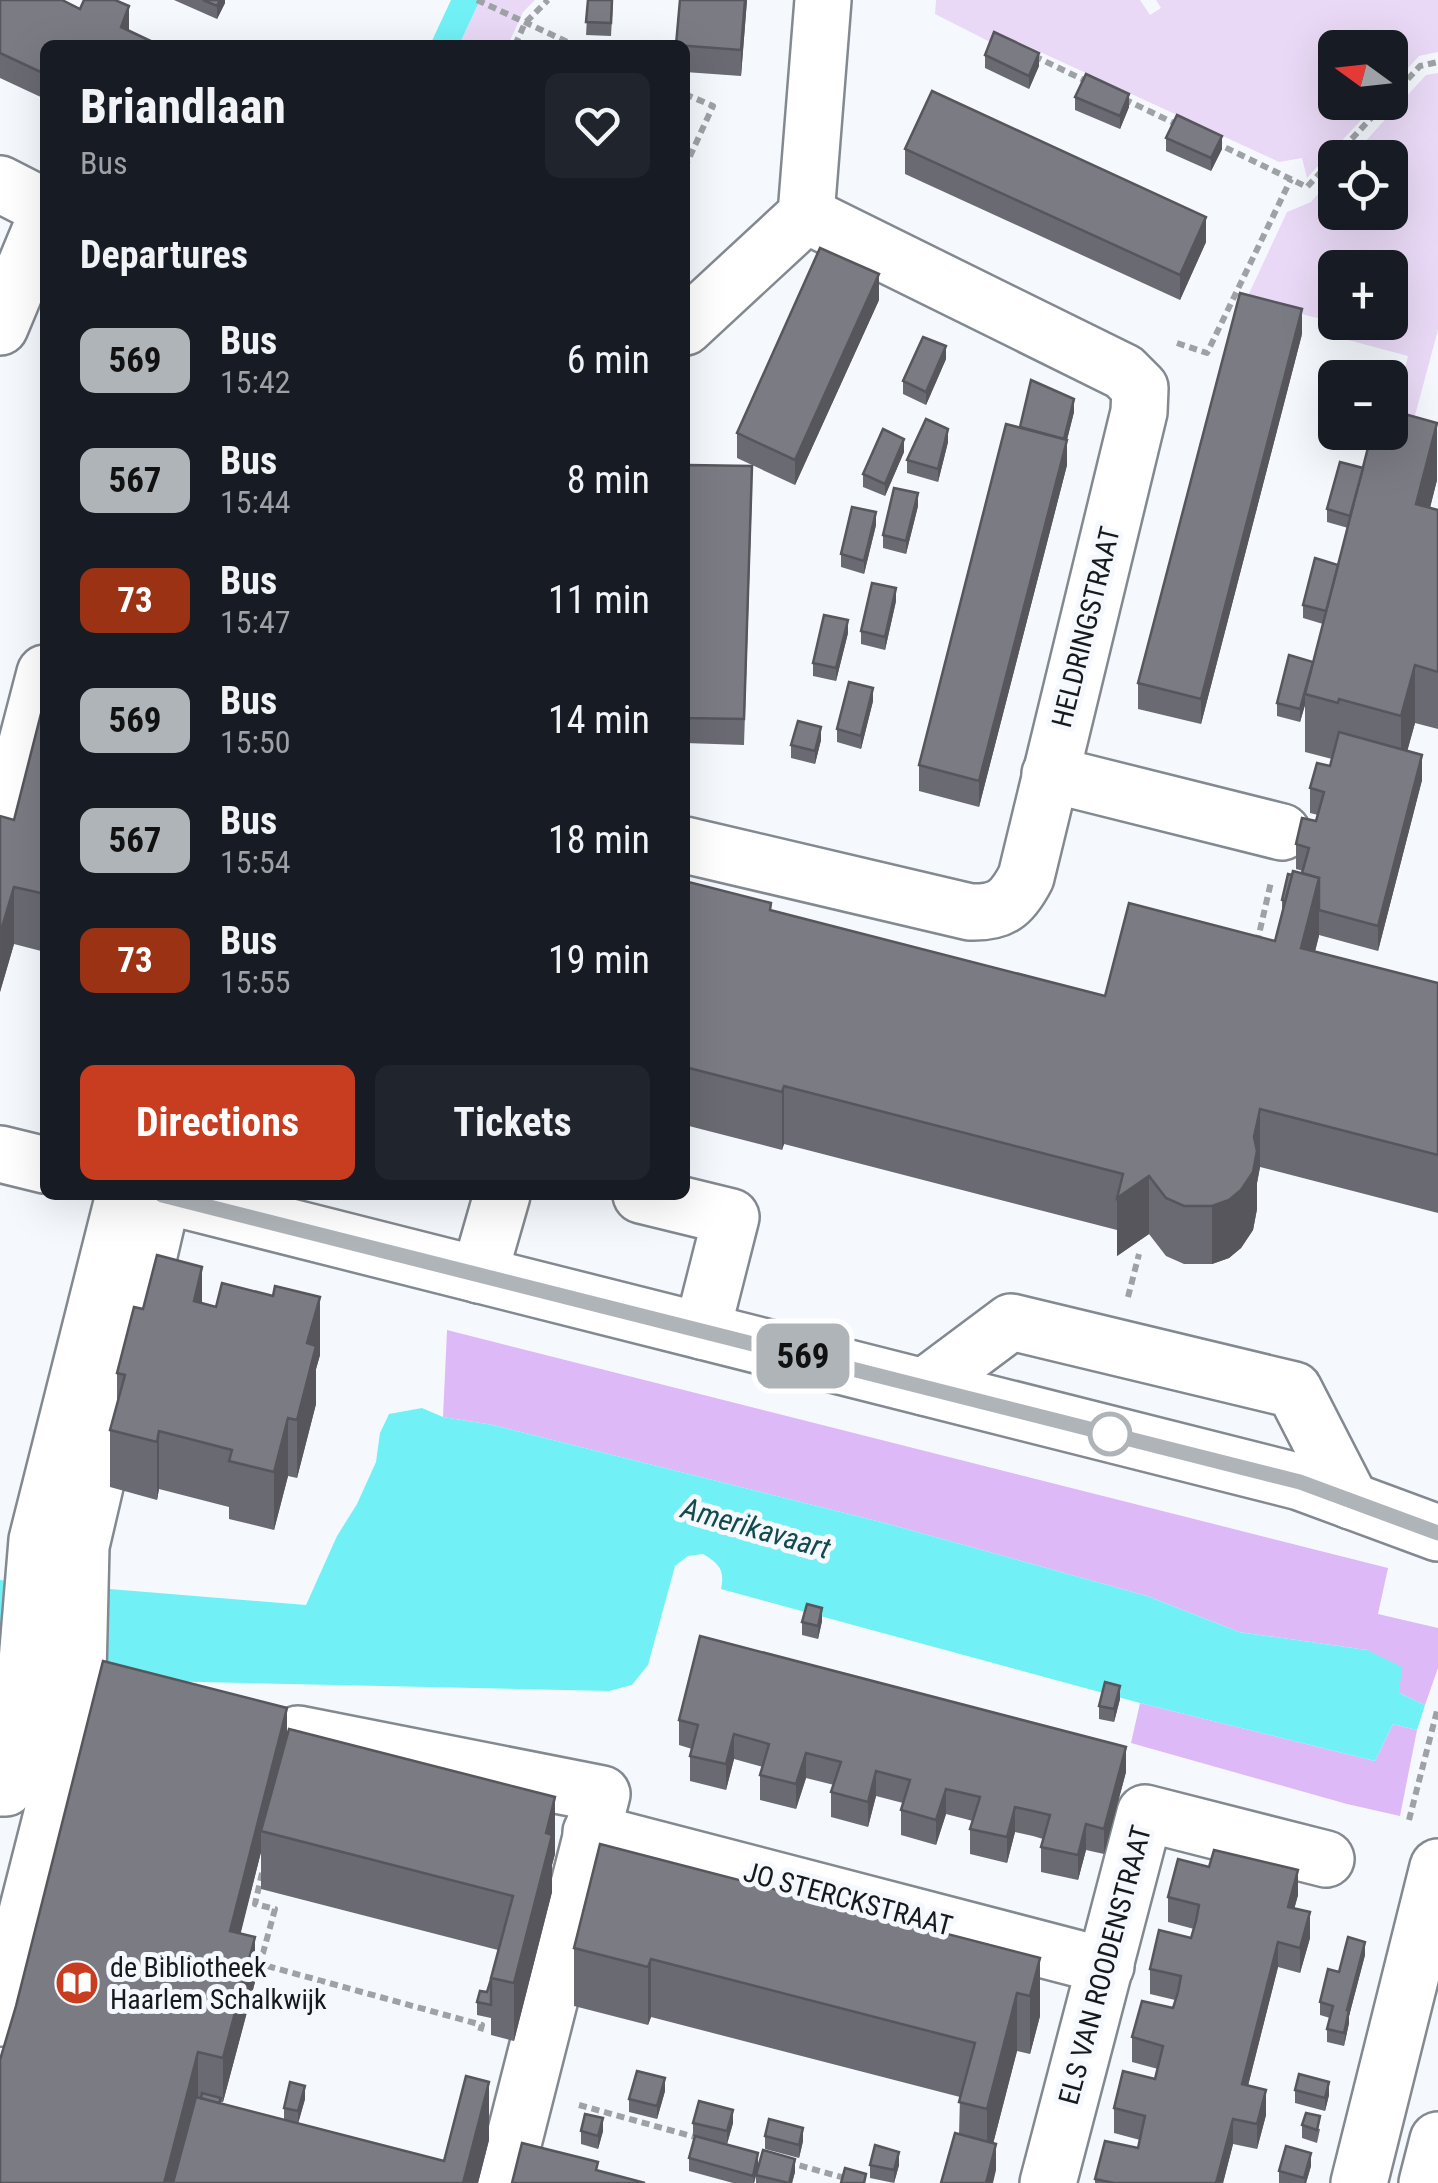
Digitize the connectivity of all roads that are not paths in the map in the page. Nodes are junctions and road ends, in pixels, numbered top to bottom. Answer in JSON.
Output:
{"nodes":[{"id":1,"x":824,"y":0,"type":"edge"},
{"id":2,"x":0,"y":184,"type":"edge"},
{"id":3,"x":40,"y":204,"type":"edge"},
{"id":4,"x":806,"y":215,"type":"junction"},
{"id":5,"x":40,"y":231,"type":"edge"},
{"id":6,"x":690,"y":322,"type":"edge"},
{"id":7,"x":0,"y":326,"type":"edge"},
{"id":8,"x":40,"y":691,"type":"edge"},
{"id":9,"x":1050,"y":774,"type":"junction"},
{"id":10,"x":0,"y":810,"type":"edge"},
{"id":11,"x":1282,"y":832,"type":"road end"},
{"id":12,"x":690,"y":846,"type":"edge"},
{"id":13,"x":0,"y":1154,"type":"edge"},
{"id":14,"x":40,"y":1164,"type":"edge"},
{"id":15,"x":123,"y":1200,"type":"edge"},
{"id":16,"x":162,"y":1200,"type":"edge"},
{"id":17,"x":183,"y":1200,"type":"edge"},
{"id":18,"x":501,"y":1200,"type":"edge"},
{"id":19,"x":661,"y":1200,"type":"edge"},
{"id":20,"x":479,"y":1274,"type":"junction"},
{"id":21,"x":702,"y":1331,"type":"junction"},
{"id":22,"x":924,"y":1387,"type":"junction"},
{"id":23,"x":1351,"y":1501,"type":"junction"},
{"id":24,"x":1438,"y":1533,"type":"edge"},
{"id":25,"x":59,"y":1543,"type":"junction"},
{"id":26,"x":298,"y":1734,"type":"edge"},
{"id":27,"x":0,"y":1788,"type":"edge"},
{"id":28,"x":591,"y":1832,"type":"junction"},
{"id":29,"x":1422,"y":1850,"type":"edge"},
{"id":30,"x":1326,"y":1859,"type":"dead end"},
{"id":31,"x":1106,"y":1966,"type":"junction"},
{"id":32,"x":0,"y":2018,"type":"edge"},
{"id":33,"x":1438,"y":2040,"type":"edge"},
{"id":34,"x":1388,"y":2063,"type":"junction"},
{"id":35,"x":1438,"y":2140,"type":"edge"},
{"id":36,"x":503,"y":2183,"type":"edge"},
{"id":37,"x":1048,"y":2183,"type":"edge"},
{"id":38,"x":1359,"y":2183,"type":"edge"},
{"id":39,"x":1427,"y":2183,"type":"edge"}],
"edges":[{"from":1,"to":4,"type":"street"},
{"from":2,"to":3,"type":"street"},
{"from":4,"to":6,"type":"street"},
{"from":4,"to":9,"type":"street","name":"HELDRINGSTRAAT"},
{"from":5,"to":7,"type":"street"},
{"from":8,"to":10,"type":"street"},
{"from":9,"to":11,"type":"street"},
{"from":9,"to":12,"type":"street","name":"HELDRINGSTRAAT"},
{"from":13,"to":14,"type":"street"},
{"from":15,"to":25,"type":"street"},
{"from":16,"to":25,"type":"street"},
{"from":17,"to":20,"type":"street"},
{"from":18,"to":20,"type":"street"},
{"from":19,"to":21,"type":"street"},
{"from":20,"to":21,"type":"street"},
{"from":21,"to":22,"type":"street"},
{"from":22,"to":23,"type":"street"},
{"from":22,"to":23,"type":"street"},
{"from":23,"to":24,"type":"street"},
{"from":25,"to":27,"type":"street"},
{"from":25,"to":32,"type":"street"},
{"from":26,"to":28,"type":"street"},
{"from":28,"to":31,"type":"street","name":"JO STERCKSTRAAT"},
{"from":28,"to":36,"type":"street"},
{"from":29,"to":34,"type":"street"},
{"from":30,"to":31,"type":"street","name":"ELS VAN ROODENSTRAAT"},
{"from":31,"to":37,"type":"street","name":"ELS VAN ROODENSTRAAT"},
{"from":33,"to":34,"type":"street"},
{"from":34,"to":38,"type":"street"},
{"from":35,"to":39,"type":"street"}]}
